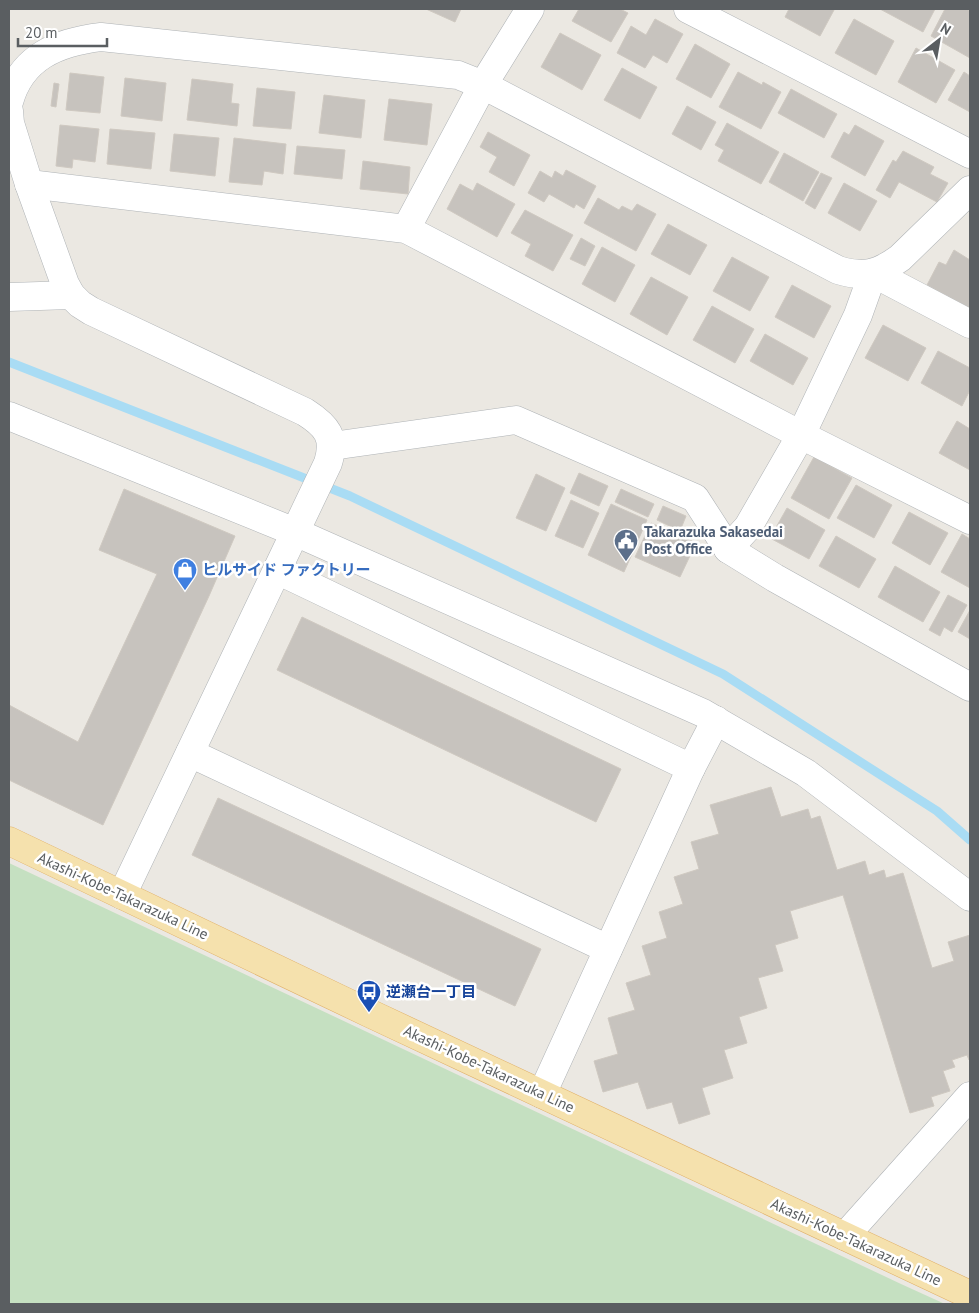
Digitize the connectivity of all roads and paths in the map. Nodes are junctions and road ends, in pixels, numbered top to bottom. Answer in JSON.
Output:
{"nodes":[{"id":1,"x":530,"y":9,"type":"edge"},
{"id":2,"x":688,"y":9,"type":"edge"},
{"id":3,"x":484,"y":85,"type":"junction"},
{"id":4,"x":9,"y":102,"type":"edge"},
{"id":5,"x":9,"y":111,"type":"edge"},
{"id":6,"x":970,"y":154,"type":"edge"},
{"id":7,"x":28,"y":184,"type":"junction"},
{"id":8,"x":970,"y":190,"type":"edge"},
{"id":9,"x":406,"y":229,"type":"junction"},
{"id":10,"x":873,"y":273,"type":"junction"},
{"id":11,"x":71,"y":295,"type":"junction"},
{"id":12,"x":9,"y":297,"type":"edge"},
{"id":13,"x":970,"y":324,"type":"edge"},
{"id":14,"x":9,"y":416,"type":"edge"},
{"id":15,"x":801,"y":434,"type":"junction"},
{"id":16,"x":330,"y":454,"type":"junction"},
{"id":17,"x":970,"y":520,"type":"edge"},
{"id":18,"x":296,"y":529,"type":"junction"},
{"id":19,"x":728,"y":549,"type":"junction"},
{"id":20,"x":277,"y":570,"type":"junction"},
{"id":21,"x":970,"y":687,"type":"edge"},
{"id":22,"x":716,"y":720,"type":"junction"},
{"id":23,"x":190,"y":752,"type":"junction"},
{"id":24,"x":691,"y":768,"type":"junction"},
{"id":25,"x":9,"y":841,"type":"edge"},
{"id":26,"x":122,"y":895,"type":"junction"},
{"id":27,"x":970,"y":897,"type":"edge"},
{"id":28,"x":608,"y":950,"type":"junction"},
{"id":29,"x":542,"y":1094,"type":"junction"},
{"id":30,"x":970,"y":1096,"type":"edge"},
{"id":31,"x":845,"y":1236,"type":"junction"},
{"id":32,"x":970,"y":1296,"type":"edge"}],
"edges":[{"from":1,"to":3,"type":"street"},
{"from":2,"to":6,"type":"street"},
{"from":3,"to":4,"type":"street"},
{"from":3,"to":9,"type":"street"},
{"from":3,"to":10,"type":"street"},
{"from":5,"to":7,"type":"street"},
{"from":7,"to":9,"type":"street"},
{"from":7,"to":11,"type":"street"},
{"from":8,"to":10,"type":"street"},
{"from":9,"to":15,"type":"street"},
{"from":10,"to":13,"type":"street"},
{"from":10,"to":15,"type":"street"},
{"from":11,"to":12,"type":"street"},
{"from":11,"to":16,"type":"street"},
{"from":14,"to":18,"type":"street"},
{"from":15,"to":17,"type":"street"},
{"from":15,"to":19,"type":"street"},
{"from":16,"to":18,"type":"street"},
{"from":16,"to":19,"type":"street"},
{"from":18,"to":20,"type":"street"},
{"from":18,"to":22,"type":"street"},
{"from":19,"to":21,"type":"street"},
{"from":20,"to":23,"type":"street"},
{"from":20,"to":24,"type":"street"},
{"from":22,"to":24,"type":"street"},
{"from":22,"to":27,"type":"street"},
{"from":23,"to":26,"type":"street"},
{"from":23,"to":28,"type":"street"},
{"from":24,"to":28,"type":"street"},
{"from":25,"to":26,"type":"main road","name":"Akashi-Kobe-Takarazuka Line"},
{"from":26,"to":29,"type":"main road","name":"Akashi-Kobe-Takarazuka Line"},
{"from":28,"to":29,"type":"street"},
{"from":29,"to":31,"type":"main road","name":"Akashi-Kobe-Takarazuka Line"},
{"from":30,"to":31,"type":"street"},
{"from":31,"to":32,"type":"main road","name":"Akashi-Kobe-Takarazuka Line"}]}
